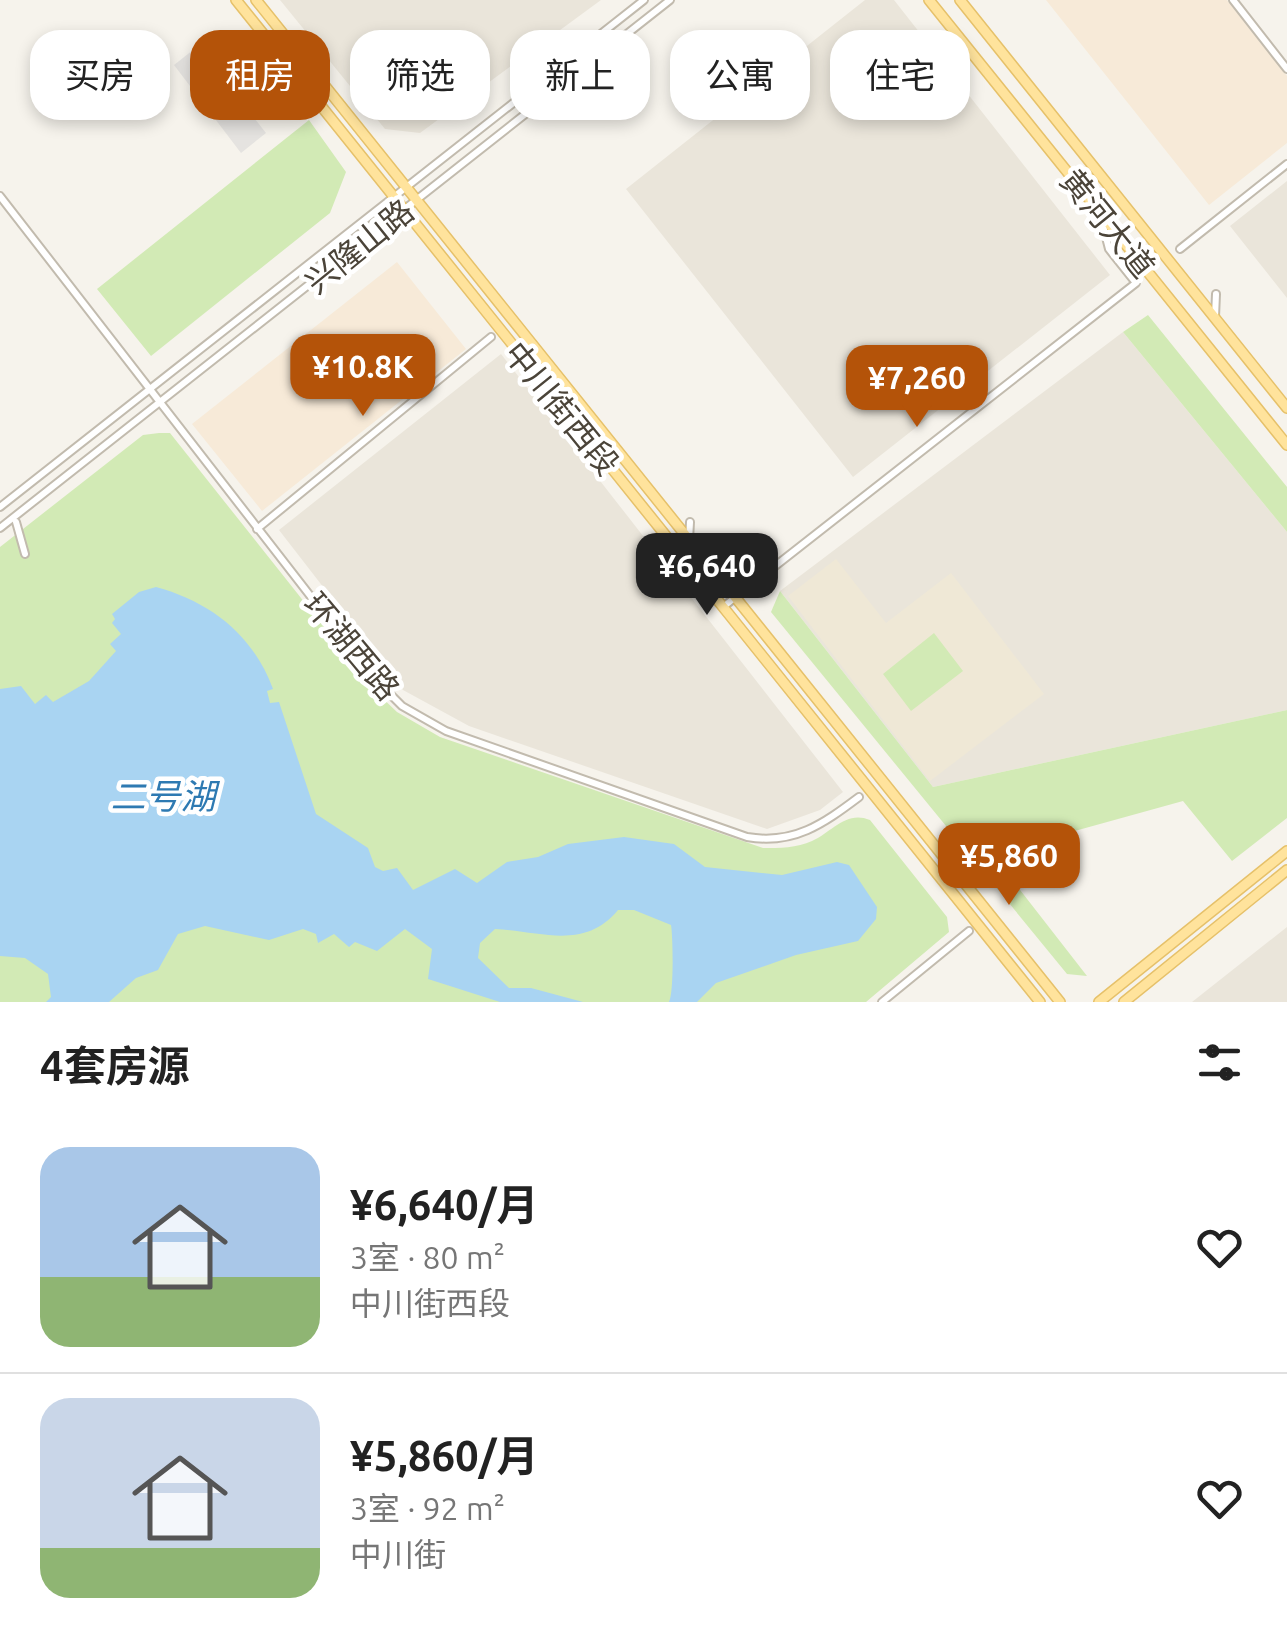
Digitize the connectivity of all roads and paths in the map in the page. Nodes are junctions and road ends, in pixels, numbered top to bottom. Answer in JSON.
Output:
{"nodes":[{"id":1,"x":236,"y":0,"type":"edge"},
{"id":2,"x":256,"y":0,"type":"edge"},
{"id":3,"x":644,"y":0,"type":"edge"},
{"id":4,"x":670,"y":0,"type":"edge"},
{"id":5,"x":928,"y":0,"type":"edge"},
{"id":6,"x":960,"y":0,"type":"edge"},
{"id":7,"x":1233,"y":0,"type":"edge"},
{"id":8,"x":1287,"y":69,"type":"edge"},
{"id":9,"x":386,"y":164,"type":"junction"},
{"id":10,"x":1287,"y":164,"type":"edge"},
{"id":11,"x":374,"y":173,"type":"junction"},
{"id":12,"x":407,"y":190,"type":"junction"},
{"id":13,"x":0,"y":196,"type":"edge"},
{"id":14,"x":394,"y":199,"type":"junction"},
{"id":15,"x":415,"y":200,"type":"junction"},
{"id":16,"x":402,"y":211,"type":"junction"},
{"id":17,"x":1099,"y":212,"type":"junction"},
{"id":18,"x":1180,"y":249,"type":"dead end"},
{"id":19,"x":1216,"y":294,"type":"dead end"},
{"id":20,"x":1215,"y":318,"type":"junction"},
{"id":21,"x":491,"y":337,"type":"dead end"},
{"id":22,"x":150,"y":390,"type":"junction"},
{"id":23,"x":160,"y":404,"type":"junction"},
{"id":24,"x":1287,"y":408,"type":"edge"},
{"id":25,"x":1287,"y":446,"type":"edge"},
{"id":26,"x":0,"y":507,"type":"edge"},
{"id":27,"x":16,"y":522,"type":"dead end"},
{"id":28,"x":690,"y":522,"type":"dead end"},
{"id":29,"x":0,"y":528,"type":"edge"},
{"id":30,"x":257,"y":529,"type":"junction"},
{"id":31,"x":689,"y":542,"type":"junction"},
{"id":32,"x":25,"y":554,"type":"dead end"},
{"id":33,"x":734,"y":598,"type":"junction"},
{"id":34,"x":723,"y":607,"type":"junction"},
{"id":35,"x":858,"y":797,"type":"dead end"},
{"id":36,"x":1287,"y":851,"type":"edge"},
{"id":37,"x":1287,"y":870,"type":"edge"},
{"id":38,"x":969,"y":931,"type":"dead end"},
{"id":39,"x":882,"y":1002,"type":"edge"},
{"id":40,"x":1040,"y":1002,"type":"edge"},
{"id":41,"x":1060,"y":1002,"type":"edge"},
{"id":42,"x":1099,"y":1002,"type":"edge"},
{"id":43,"x":1124,"y":1002,"type":"edge"}],
"edges":[{"from":1,"to":11,"type":"main road","name":"中川街西段"},
{"from":2,"to":9,"type":"main road","name":"中川街西段"},
{"from":3,"to":12,"type":"street","name":"兴隆山路"},
{"from":4,"to":15,"type":"street","name":"兴隆山路"},
{"from":5,"to":17,"type":"main road","name":"黄河大道"},
{"from":6,"to":20,"type":"main road","name":"黄河大道"},
{"from":7,"to":8,"type":"street"},
{"from":9,"to":11,"type":"main road"},
{"from":9,"to":12,"type":"main road","name":"中川街西段"},
{"from":10,"to":18,"type":"street"},
{"from":11,"to":14,"type":"main road","name":"中川街西段"},
{"from":12,"to":14,"type":"street","name":"兴隆山路"},
{"from":12,"to":15,"type":"main road","name":"中川街西段"},
{"from":13,"to":22,"type":"street","name":"环湖西路"},
{"from":14,"to":16,"type":"main road","name":"中川街西段"},
{"from":14,"to":22,"type":"street","name":"兴隆山路"},
{"from":15,"to":16,"type":"street","name":"兴隆山路"},
{"from":15,"to":31,"type":"main road","name":"中川街西段"},
{"from":16,"to":23,"type":"street","name":"兴隆山路"},
{"from":16,"to":34,"type":"main road","name":"中川街西段"},
{"from":17,"to":25,"type":"main road","name":"黄河大道"},
{"from":17,"to":33,"type":"street"},
{"from":19,"to":20,"type":"street"},
{"from":20,"to":24,"type":"main road","name":"黄河大道"},
{"from":21,"to":30,"type":"street"},
{"from":22,"to":23,"type":"street","name":"环湖西路"},
{"from":22,"to":26,"type":"street","name":"兴隆山路"},
{"from":23,"to":29,"type":"street","name":"兴隆山路"},
{"from":23,"to":30,"type":"street","name":"环湖西路"},
{"from":27,"to":32,"type":"street"},
{"from":28,"to":31,"type":"street"},
{"from":30,"to":35,"type":"street","name":"环湖西路"},
{"from":31,"to":33,"type":"main road","name":"中川街西段"},
{"from":33,"to":34,"type":"street"},
{"from":33,"to":41,"type":"main road","name":"中川街西段"},
{"from":34,"to":40,"type":"main road","name":"中川街西段"},
{"from":36,"to":42,"type":"main road"},
{"from":37,"to":43,"type":"main road"},
{"from":38,"to":39,"type":"street"}]}
